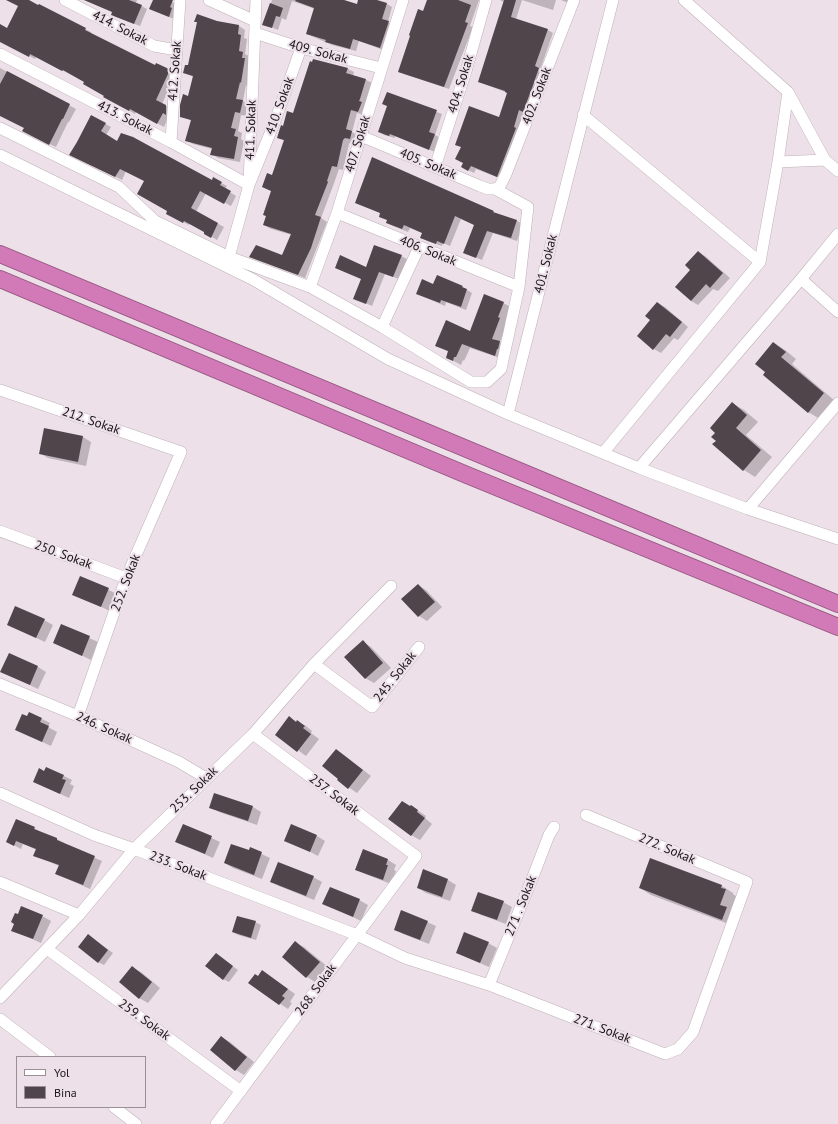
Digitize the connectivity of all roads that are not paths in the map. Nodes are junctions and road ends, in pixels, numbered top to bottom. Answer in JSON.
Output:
{"nodes":[{"id":1,"x":65,"y":0,"type":"edge"},
{"id":2,"x":180,"y":0,"type":"edge"},
{"id":3,"x":209,"y":0,"type":"edge"},
{"id":4,"x":256,"y":0,"type":"edge"},
{"id":5,"x":403,"y":0,"type":"edge"},
{"id":6,"x":486,"y":0,"type":"edge"},
{"id":7,"x":574,"y":0,"type":"edge"},
{"id":8,"x":613,"y":0,"type":"edge"},
{"id":9,"x":684,"y":0,"type":"edge"},
{"id":10,"x":255,"y":21,"type":"junction"},
{"id":11,"x":255,"y":33,"type":"junction"},
{"id":12,"x":301,"y":48,"type":"junction"},
{"id":13,"x":177,"y":50,"type":"junction"},
{"id":14,"x":0,"y":54,"type":"edge"},
{"id":15,"x":381,"y":68,"type":"junction"},
{"id":16,"x":788,"y":92,"type":"junction"},
{"id":17,"x":583,"y":115,"type":"junction"},
{"id":18,"x":0,"y":128,"type":"edge"},
{"id":19,"x":361,"y":136,"type":"junction"},
{"id":20,"x":171,"y":142,"type":"junction"},
{"id":21,"x":0,"y":155,"type":"edge"},
{"id":22,"x":825,"y":160,"type":"junction"},
{"id":23,"x":778,"y":162,"type":"junction"},
{"id":24,"x":435,"y":167,"type":"junction"},
{"id":25,"x":838,"y":171,"type":"edge"},
{"id":26,"x":249,"y":186,"type":"junction"},
{"id":27,"x":495,"y":189,"type":"junction"},
{"id":28,"x":336,"y":214,"type":"junction"},
{"id":29,"x":838,"y":234,"type":"edge"},
{"id":30,"x":419,"y":247,"type":"junction"},
{"id":31,"x":0,"y":254,"type":"edge"},
{"id":32,"x":229,"y":257,"type":"junction"},
{"id":33,"x":760,"y":262,"type":"junction"},
{"id":34,"x":0,"y":279,"type":"edge"},
{"id":35,"x":801,"y":279,"type":"junction"},
{"id":36,"x":519,"y":286,"type":"junction"},
{"id":37,"x":310,"y":287,"type":"junction"},
{"id":38,"x":838,"y":312,"type":"edge"},
{"id":39,"x":382,"y":327,"type":"junction"},
{"id":40,"x":0,"y":390,"type":"edge"},
{"id":41,"x":838,"y":403,"type":"edge"},
{"id":42,"x":508,"y":414,"type":"junction"},
{"id":43,"x":181,"y":452,"type":"joint"},
{"id":44,"x":603,"y":453,"type":"junction"},
{"id":45,"x":639,"y":468,"type":"junction"},
{"id":46,"x":748,"y":509,"type":"junction"},
{"id":47,"x":0,"y":531,"type":"edge"},
{"id":48,"x":838,"y":539,"type":"edge"},
{"id":49,"x":126,"y":578,"type":"junction"},
{"id":50,"x":391,"y":586,"type":"dead end"},
{"id":51,"x":815,"y":595,"type":"junction"},
{"id":52,"x":838,"y":601,"type":"edge"},
{"id":53,"x":838,"y":604,"type":"edge"},
{"id":54,"x":838,"y":627,"type":"edge"},
{"id":55,"x":419,"y":647,"type":"dead end"},
{"id":56,"x":314,"y":664,"type":"junction"},
{"id":57,"x":0,"y":684,"type":"edge"},
{"id":58,"x":78,"y":716,"type":"junction"},
{"id":59,"x":252,"y":734,"type":"junction"},
{"id":60,"x":206,"y":778,"type":"junction"},
{"id":61,"x":0,"y":793,"type":"edge"},
{"id":62,"x":586,"y":815,"type":"dead end"},
{"id":63,"x":554,"y":827,"type":"dead end"},
{"id":64,"x":134,"y":849,"type":"junction"},
{"id":65,"x":416,"y":856,"type":"joint"},
{"id":66,"x":0,"y":882,"type":"edge"},
{"id":67,"x":747,"y":882,"type":"joint"},
{"id":68,"x":80,"y":915,"type":"junction"},
{"id":69,"x":357,"y":936,"type":"junction"},
{"id":70,"x":47,"y":949,"type":"junction"},
{"id":71,"x":489,"y":985,"type":"junction"},
{"id":72,"x":0,"y":998,"type":"edge"},
{"id":73,"x":0,"y":1019,"type":"edge"},
{"id":74,"x":49,"y":1056,"type":"edge"},
{"id":75,"x":241,"y":1092,"type":"junction"},
{"id":76,"x":115,"y":1108,"type":"edge"},
{"id":77,"x":136,"y":1124,"type":"edge"},
{"id":78,"x":216,"y":1124,"type":"edge"}],
"edges":[{"from":1,"to":13,"type":"street","name":"414. Sokak"},
{"from":2,"to":13,"type":"street","name":"412. Sokak"},
{"from":3,"to":10,"type":"street"},
{"from":4,"to":10,"type":"street","name":"411. Sokak"},
{"from":5,"to":15,"type":"street","name":"407. Sokak"},
{"from":6,"to":24,"type":"street","name":"404. Sokak"},
{"from":7,"to":27,"type":"street","name":"402. Sokak"},
{"from":8,"to":17,"type":"street","name":"401. Sokak"},
{"from":9,"to":16,"type":"street"},
{"from":10,"to":11,"type":"street","name":"411. Sokak"},
{"from":11,"to":12,"type":"street","name":"409. Sokak"},
{"from":11,"to":26,"type":"street","name":"411. Sokak"},
{"from":12,"to":15,"type":"street","name":"409. Sokak"},
{"from":12,"to":26,"type":"street","name":"410. Sokak"},
{"from":13,"to":20,"type":"street","name":"412. Sokak"},
{"from":14,"to":20,"type":"street","name":"413. Sokak"},
{"from":15,"to":19,"type":"street","name":"407. Sokak"},
{"from":16,"to":22,"type":"street"},
{"from":16,"to":23,"type":"street"},
{"from":17,"to":33,"type":"street"},
{"from":17,"to":42,"type":"street","name":"401. Sokak"},
{"from":18,"to":32,"type":"street"},
{"from":19,"to":24,"type":"street","name":"405. Sokak"},
{"from":19,"to":28,"type":"street","name":"407. Sokak"},
{"from":20,"to":26,"type":"street","name":"413. Sokak"},
{"from":21,"to":42,"type":"street"},
{"from":22,"to":23,"type":"street"},
{"from":22,"to":25,"type":"street"},
{"from":23,"to":33,"type":"street"},
{"from":24,"to":27,"type":"street","name":"405. Sokak"},
{"from":26,"to":32,"type":"street","name":"411. Sokak"},
{"from":27,"to":36,"type":"street","name":"405. Sokak"},
{"from":28,"to":30,"type":"street","name":"406. Sokak"},
{"from":28,"to":37,"type":"street","name":"407. Sokak"},
{"from":29,"to":35,"type":"street"},
{"from":30,"to":36,"type":"street","name":"406. Sokak"},
{"from":30,"to":39,"type":"street"},
{"from":31,"to":51,"type":"highway"},
{"from":32,"to":37,"type":"street"},
{"from":33,"to":44,"type":"street"},
{"from":34,"to":54,"type":"highway"},
{"from":35,"to":38,"type":"street"},
{"from":35,"to":45,"type":"street"},
{"from":36,"to":39,"type":"street"},
{"from":37,"to":39,"type":"street"},
{"from":40,"to":43,"type":"street","name":"212. Sokak"},
{"from":41,"to":46,"type":"street"},
{"from":42,"to":44,"type":"street"},
{"from":43,"to":49,"type":"street","name":"252. Sokak"},
{"from":44,"to":45,"type":"street"},
{"from":45,"to":46,"type":"street"},
{"from":46,"to":48,"type":"street"},
{"from":47,"to":49,"type":"street","name":"250. Sokak"},
{"from":49,"to":58,"type":"street","name":"252. Sokak"},
{"from":50,"to":56,"type":"street","name":"253. Sokak"},
{"from":51,"to":52,"type":"highway"},
{"from":51,"to":53,"type":"highway"},
{"from":55,"to":56,"type":"street","name":"245. Sokak"},
{"from":56,"to":59,"type":"street","name":"253. Sokak"},
{"from":57,"to":58,"type":"street","name":"246. Sokak"},
{"from":58,"to":60,"type":"street","name":"246. Sokak"},
{"from":59,"to":60,"type":"street","name":"253. Sokak"},
{"from":59,"to":65,"type":"street","name":"257. Sokak"},
{"from":60,"to":64,"type":"street","name":"253. Sokak"},
{"from":61,"to":64,"type":"street","name":"233. Sokak"},
{"from":62,"to":67,"type":"street","name":"272. Sokak"},
{"from":63,"to":71,"type":"street","name":"271 . Sokak"},
{"from":64,"to":68,"type":"street","name":"253. Sokak"},
{"from":64,"to":69,"type":"street","name":"233. Sokak"},
{"from":65,"to":69,"type":"street","name":"268. Sokak"},
{"from":66,"to":68,"type":"street"},
{"from":67,"to":71,"type":"street","name":"271. Sokak"},
{"from":68,"to":70,"type":"street","name":"253. Sokak"},
{"from":69,"to":71,"type":"street","name":"271. Sokak"},
{"from":69,"to":75,"type":"street","name":"268. Sokak"},
{"from":70,"to":72,"type":"street","name":"253. Sokak"},
{"from":70,"to":75,"type":"street","name":"259. Sokak"},
{"from":73,"to":74,"type":"street"},
{"from":75,"to":78,"type":"street","name":"268. Sokak"},
{"from":76,"to":77,"type":"street"}]}
